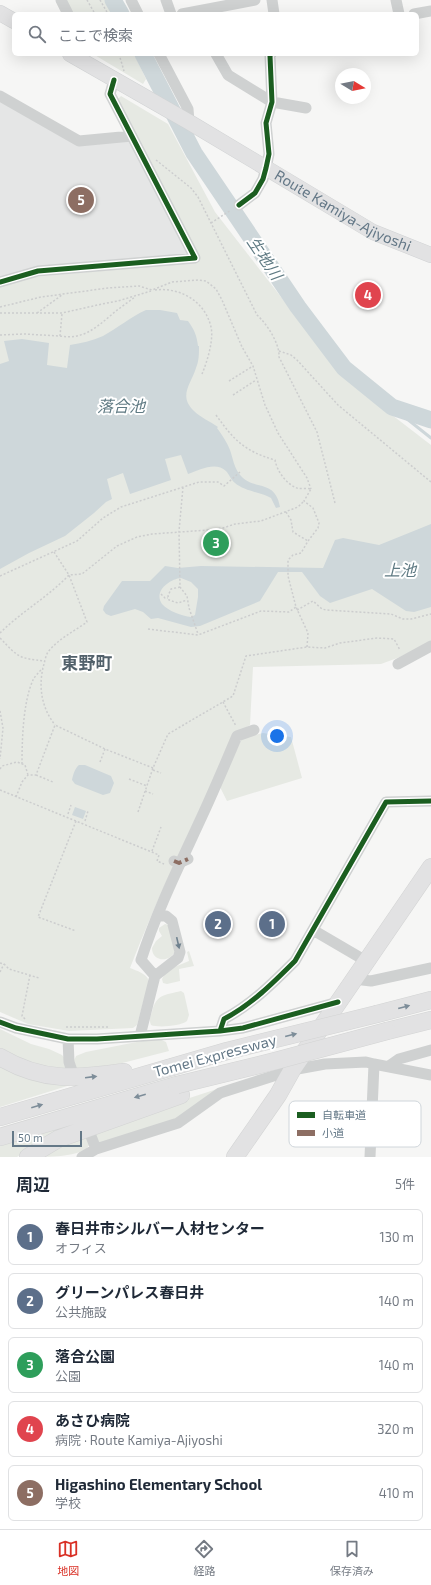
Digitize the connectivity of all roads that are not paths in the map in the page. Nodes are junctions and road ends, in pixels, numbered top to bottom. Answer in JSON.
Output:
{"nodes":[{"id":1,"x":61,"y":0,"type":"edge"},
{"id":2,"x":131,"y":0,"type":"edge"},
{"id":3,"x":166,"y":0,"type":"edge"},
{"id":4,"x":255,"y":0,"type":"edge"},
{"id":5,"x":272,"y":0,"type":"edge"},
{"id":6,"x":396,"y":0,"type":"edge"},
{"id":7,"x":206,"y":8,"type":"edge"},
{"id":8,"x":67,"y":12,"type":"edge"},
{"id":9,"x":137,"y":12,"type":"edge"},
{"id":10,"x":170,"y":12,"type":"edge"},
{"id":11,"x":190,"y":12,"type":"edge"},
{"id":12,"x":274,"y":12,"type":"edge"},
{"id":13,"x":399,"y":12,"type":"edge"},
{"id":14,"x":431,"y":12,"type":"edge"},
{"id":15,"x":0,"y":13,"type":"edge"},
{"id":16,"x":419,"y":13,"type":"edge"},
{"id":17,"x":12,"y":20,"type":"edge"},
{"id":18,"x":76,"y":56,"type":"edge"},
{"id":19,"x":160,"y":56,"type":"edge"},
{"id":20,"x":217,"y":56,"type":"edge"},
{"id":21,"x":270,"y":56,"type":"edge"},
{"id":22,"x":122,"y":79,"type":"junction"},
{"id":23,"x":0,"y":96,"type":"edge"},
{"id":24,"x":272,"y":102,"type":"junction"},
{"id":25,"x":306,"y":108,"type":"dead end"},
{"id":26,"x":189,"y":122,"type":"junction"},
{"id":27,"x":132,"y":136,"type":"junction"},
{"id":28,"x":266,"y":168,"type":"junction"},
{"id":29,"x":240,"y":205,"type":"road end"},
{"id":30,"x":431,"y":255,"type":"edge"},
{"id":31,"x":0,"y":282,"type":"edge"},
{"id":32,"x":431,"y":646,"type":"edge"},
{"id":33,"x":398,"y":664,"type":"dead end"},
{"id":34,"x":254,"y":730,"type":"dead end"},
{"id":35,"x":431,"y":801,"type":"edge"},
{"id":36,"x":188,"y":859,"type":"dead end"},
{"id":37,"x":176,"y":865,"type":"junction"},
{"id":38,"x":431,"y":867,"type":"edge"},
{"id":39,"x":158,"y":916,"type":"junction"},
{"id":40,"x":313,"y":930,"type":"junction"},
{"id":41,"x":366,"y":962,"type":"junction"},
{"id":42,"x":431,"y":968,"type":"edge"},
{"id":43,"x":155,"y":976,"type":"junction"},
{"id":44,"x":354,"y":979,"type":"junction"},
{"id":45,"x":431,"y":1000,"type":"edge"},
{"id":46,"x":338,"y":1002,"type":"junction"},
{"id":47,"x":431,"y":1020,"type":"edge"},
{"id":48,"x":0,"y":1022,"type":"edge"},
{"id":49,"x":220,"y":1031,"type":"junction"},
{"id":50,"x":140,"y":1036,"type":"junction"},
{"id":51,"x":68,"y":1039,"type":"junction"},
{"id":52,"x":431,"y":1050,"type":"edge"},
{"id":53,"x":0,"y":1057,"type":"edge"},
{"id":54,"x":374,"y":1064,"type":"junction"},
{"id":55,"x":389,"y":1066,"type":"junction"},
{"id":56,"x":172,"y":1067,"type":"junction"},
{"id":57,"x":292,"y":1070,"type":"junction"},
{"id":58,"x":72,"y":1071,"type":"dead end"},
{"id":59,"x":431,"y":1076,"type":"edge"},
{"id":60,"x":179,"y":1090,"type":"junction"},
{"id":61,"x":372,"y":1101,"type":"edge"},
{"id":62,"x":0,"y":1117,"type":"edge"},
{"id":63,"x":89,"y":1132,"type":"dead end"},
{"id":64,"x":0,"y":1137,"type":"edge"},
{"id":65,"x":370,"y":1147,"type":"edge"},
{"id":66,"x":96,"y":1149,"type":"junction"},
{"id":67,"x":28,"y":1157,"type":"edge"},
{"id":68,"x":82,"y":1157,"type":"edge"},
{"id":69,"x":235,"y":1157,"type":"edge"},
{"id":70,"x":370,"y":1157,"type":"edge"}],
"edges":[{"from":1,"to":8,"type":"street"},
{"from":2,"to":9,"type":"street"},
{"from":3,"to":10,"type":"street"},
{"from":4,"to":7,"type":"street"},
{"from":5,"to":12,"type":"street"},
{"from":6,"to":13,"type":"street"},
{"from":7,"to":11,"type":"street"},
{"from":14,"to":16,"type":"street"},
{"from":15,"to":17,"type":"main road"},
{"from":18,"to":22,"type":"main road","name":"Route Kamiya-Ajiyoshi"},
{"from":19,"to":26,"type":"street"},
{"from":20,"to":24,"type":"street"},
{"from":21,"to":24,"type":"street"},
{"from":22,"to":26,"type":"main road","name":"Route Kamiya-Ajiyoshi"},
{"from":22,"to":27,"type":"street"},
{"from":23,"to":27,"type":"street"},
{"from":24,"to":25,"type":"street"},
{"from":24,"to":28,"type":"street"},
{"from":26,"to":28,"type":"main road","name":"Route Kamiya-Ajiyoshi"},
{"from":27,"to":31,"type":"street"},
{"from":28,"to":29,"type":"street"},
{"from":28,"to":30,"type":"main road","name":"Route Kamiya-Ajiyoshi"},
{"from":32,"to":33,"type":"street"},
{"from":34,"to":37,"type":"street"},
{"from":35,"to":40,"type":"street"},
{"from":36,"to":37,"type":"street","bridge":true},
{"from":37,"to":39,"type":"street"},
{"from":38,"to":41,"type":"highway"},
{"from":39,"to":43,"type":"street"},
{"from":39,"to":43,"type":"street","one_way":true},
{"from":40,"to":41,"type":"street"},
{"from":40,"to":49,"type":"street"},
{"from":41,"to":44,"type":"highway"},
{"from":42,"to":44,"type":"street"},
{"from":43,"to":50,"type":"street"},
{"from":44,"to":46,"type":"highway"},
{"from":56,"to":45,"type":"highway","name":"Tomei Expressway","one_way":true,"bridge":true},
{"from":46,"to":49,"type":"street"},
{"from":46,"to":57,"type":"highway"},
{"from":47,"to":60,"type":"highway","name":"Tomei Expressway","bridge":true},
{"from":48,"to":51,"type":"street"},
{"from":49,"to":50,"type":"street"},
{"from":50,"to":51,"type":"street"},
{"from":51,"to":58,"type":"street"},
{"from":52,"to":55,"type":"street"},
{"from":53,"to":56,"type":"highway","one_way":true},
{"from":54,"to":55,"type":"street"},
{"from":54,"to":57,"type":"street"},
{"from":54,"to":61,"type":"street"},
{"from":55,"to":59,"type":"street"},
{"from":62,"to":56,"type":"highway","name":"Tomei Expressway","one_way":true},
{"from":57,"to":66,"type":"street"},
{"from":57,"to":69,"type":"highway"},
{"from":60,"to":64,"type":"highway","name":"Tomei Expressway","one_way":true},
{"from":60,"to":67,"type":"highway"},
{"from":63,"to":66,"type":"street"},
{"from":65,"to":70,"type":"street"},
{"from":66,"to":68,"type":"street"}]}
